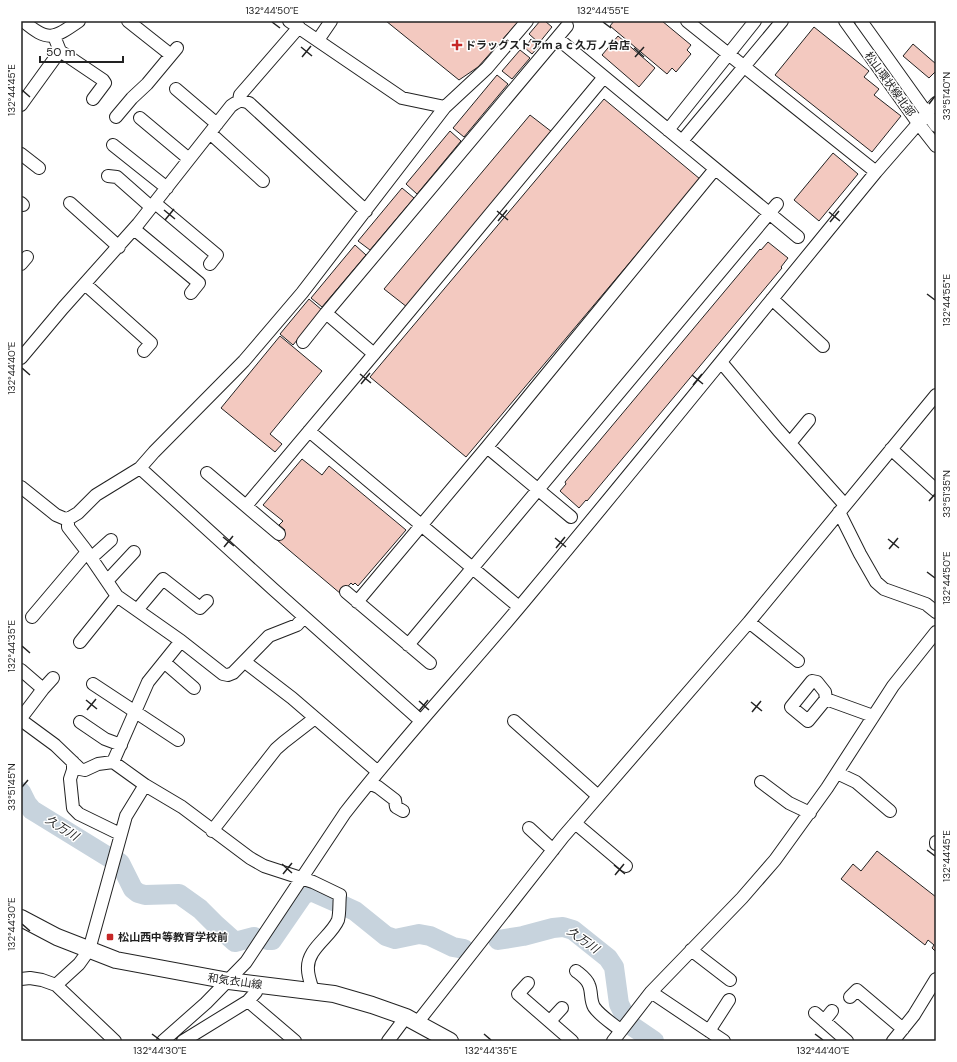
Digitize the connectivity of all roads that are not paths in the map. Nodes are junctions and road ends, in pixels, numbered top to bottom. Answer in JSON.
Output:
{"nodes":[{"id":1,"x":23,"y":21,"type":"edge"},
{"id":2,"x":79,"y":21,"type":"edge"},
{"id":3,"x":331,"y":21,"type":"edge"},
{"id":4,"x":527,"y":21,"type":"edge"},
{"id":5,"x":687,"y":21,"type":"edge"},
{"id":6,"x":755,"y":21,"type":"edge"},
{"id":7,"x":782,"y":21,"type":"edge"},
{"id":8,"x":845,"y":21,"type":"edge"},
{"id":9,"x":861,"y":21,"type":"edge"},
{"id":10,"x":137,"y":23,"type":"edge"},
{"id":11,"x":294,"y":24,"type":"edge"},
{"id":12,"x":567,"y":26,"type":"dead end"},
{"id":13,"x":54,"y":36,"type":"junction"},
{"id":14,"x":557,"y":38,"type":"junction"},
{"id":15,"x":318,"y":40,"type":"junction"},
{"id":16,"x":60,"y":51,"type":"junction"},
{"id":17,"x":729,"y":55,"type":"junction"},
{"id":18,"x":744,"y":68,"type":"junction"},
{"id":19,"x":604,"y":77,"type":"junction"},
{"id":20,"x":176,"y":89,"type":"dead end"},
{"id":21,"x":93,"y":99,"type":"dead end"},
{"id":22,"x":239,"y":101,"type":"junction"},
{"id":23,"x":936,"y":103,"type":"edge"},
{"id":24,"x":21,"y":105,"type":"edge"},
{"id":25,"x":445,"y":107,"type":"junction"},
{"id":26,"x":927,"y":114,"type":"junction"},
{"id":27,"x":116,"y":117,"type":"dead end"},
{"id":28,"x":140,"y":118,"type":"dead end"},
{"id":29,"x":918,"y":123,"type":"junction"},
{"id":30,"x":936,"y":126,"type":"edge"},
{"id":31,"x":213,"y":128,"type":"junction"},
{"id":32,"x":668,"y":130,"type":"junction"},
{"id":33,"x":682,"y":141,"type":"junction"},
{"id":34,"x":112,"y":145,"type":"dead end"},
{"id":35,"x":936,"y":146,"type":"edge"},
{"id":36,"x":21,"y":154,"type":"edge"},
{"id":37,"x":189,"y":159,"type":"junction"},
{"id":38,"x":39,"y":168,"type":"dead end"},
{"id":39,"x":715,"y":169,"type":"junction"},
{"id":40,"x":876,"y":172,"type":"junction"},
{"id":41,"x":108,"y":176,"type":"dead end"},
{"id":42,"x":262,"y":182,"type":"dead end"},
{"id":43,"x":166,"y":188,"type":"junction"},
{"id":44,"x":70,"y":203,"type":"dead end"},
{"id":45,"x":777,"y":204,"type":"dead end"},
{"id":46,"x":153,"y":205,"type":"junction"},
{"id":47,"x":366,"y":211,"type":"junction"},
{"id":48,"x":769,"y":213,"type":"junction"},
{"id":49,"x":134,"y":229,"type":"junction"},
{"id":50,"x":798,"y":237,"type":"dead end"},
{"id":51,"x":118,"y":247,"type":"junction"},
{"id":52,"x":210,"y":264,"type":"dead end"},
{"id":53,"x":85,"y":284,"type":"junction"},
{"id":54,"x":191,"y":293,"type":"dead end"},
{"id":55,"x":772,"y":299,"type":"junction"},
{"id":56,"x":326,"y":313,"type":"junction"},
{"id":57,"x":303,"y":342,"type":"dead end"},
{"id":58,"x":823,"y":346,"type":"dead end"},
{"id":59,"x":144,"y":351,"type":"dead end"},
{"id":60,"x":374,"y":354,"type":"junction"},
{"id":61,"x":21,"y":358,"type":"edge"},
{"id":62,"x":721,"y":362,"type":"junction"},
{"id":63,"x":936,"y":395,"type":"edge"},
{"id":64,"x":809,"y":420,"type":"dead end"},
{"id":65,"x":309,"y":431,"type":"junction"},
{"id":66,"x":790,"y":443,"type":"junction"},
{"id":67,"x":487,"y":447,"type":"junction"},
{"id":68,"x":891,"y":449,"type":"junction"},
{"id":69,"x":140,"y":468,"type":"junction"},
{"id":70,"x":207,"y":474,"type":"dead end"},
{"id":71,"x":21,"y":487,"type":"edge"},
{"id":72,"x":538,"y":489,"type":"junction"},
{"id":73,"x":936,"y":490,"type":"edge"},
{"id":74,"x":246,"y":506,"type":"junction"},
{"id":75,"x":842,"y":508,"type":"junction"},
{"id":76,"x":571,"y":517,"type":"dead end"},
{"id":77,"x":68,"y":519,"type":"junction"},
{"id":78,"x":421,"y":526,"type":"junction"},
{"id":79,"x":279,"y":534,"type":"dead end"},
{"id":80,"x":111,"y":540,"type":"dead end"},
{"id":81,"x":134,"y":552,"type":"dead end"},
{"id":82,"x":89,"y":555,"type":"junction"},
{"id":83,"x":473,"y":568,"type":"junction"},
{"id":84,"x":107,"y":581,"type":"junction"},
{"id":85,"x":346,"y":592,"type":"dead end"},
{"id":86,"x":117,"y":596,"type":"junction"},
{"id":87,"x":207,"y":600,"type":"dead end"},
{"id":88,"x":357,"y":602,"type":"junction"},
{"id":89,"x":519,"y":607,"type":"junction"},
{"id":90,"x":137,"y":610,"type":"junction"},
{"id":91,"x":936,"y":612,"type":"edge"},
{"id":92,"x":32,"y":617,"type":"dead end"},
{"id":93,"x":304,"y":617,"type":"junction"},
{"id":94,"x":749,"y":622,"type":"junction"},
{"id":95,"x":936,"y":632,"type":"edge"},
{"id":96,"x":181,"y":641,"type":"junction"},
{"id":97,"x":80,"y":642,"type":"dead end"},
{"id":98,"x":408,"y":645,"type":"junction"},
{"id":99,"x":798,"y":661,"type":"dead end"},
{"id":100,"x":164,"y":662,"type":"junction"},
{"id":101,"x":245,"y":662,"type":"junction"},
{"id":102,"x":430,"y":663,"type":"dead end"},
{"id":103,"x":21,"y":670,"type":"edge"},
{"id":104,"x":53,"y":678,"type":"dead end"},
{"id":105,"x":93,"y":684,"type":"dead end"},
{"id":106,"x":194,"y":688,"type":"dead end"},
{"id":107,"x":43,"y":689,"type":"junction"},
{"id":108,"x":826,"y":699,"type":"dead end"},
{"id":109,"x":135,"y":712,"type":"junction"},
{"id":110,"x":873,"y":716,"type":"junction"},
{"id":111,"x":315,"y":718,"type":"junction"},
{"id":112,"x":21,"y":719,"type":"edge"},
{"id":113,"x":421,"y":721,"type":"junction"},
{"id":114,"x":514,"y":721,"type":"dead end"},
{"id":115,"x":80,"y":722,"type":"dead end"},
{"id":116,"x":178,"y":740,"type":"dead end"},
{"id":117,"x":121,"y":745,"type":"junction"},
{"id":118,"x":73,"y":762,"type":"junction"},
{"id":119,"x":113,"y":762,"type":"junction"},
{"id":120,"x":378,"y":772,"type":"junction"},
{"id":121,"x":837,"y":773,"type":"junction"},
{"id":122,"x":761,"y":782,"type":"dead end"},
{"id":123,"x":369,"y":783,"type":"junction"},
{"id":124,"x":145,"y":785,"type":"junction"},
{"id":125,"x":598,"y":796,"type":"junction"},
{"id":126,"x":882,"y":809,"type":"dead end"},
{"id":127,"x":403,"y":811,"type":"dead end"},
{"id":128,"x":810,"y":813,"type":"junction"},
{"id":129,"x":575,"y":823,"type":"junction"},
{"id":130,"x":529,"y":828,"type":"dead end"},
{"id":131,"x":212,"y":831,"type":"junction"},
{"id":132,"x":120,"y":834,"type":"junction"},
{"id":133,"x":553,"y":850,"type":"junction"},
{"id":134,"x":626,"y":866,"type":"dead end"},
{"id":135,"x":302,"y":878,"type":"junction"},
{"id":136,"x":21,"y":918,"type":"edge"},
{"id":137,"x":89,"y":950,"type":"junction"},
{"id":138,"x":691,"y":950,"type":"junction"},
{"id":139,"x":576,"y":971,"type":"dead end"},
{"id":140,"x":22,"y":977,"type":"edge"},
{"id":141,"x":936,"y":979,"type":"edge"},
{"id":142,"x":730,"y":980,"type":"dead end"},
{"id":143,"x":229,"y":981,"type":"junction"},
{"id":144,"x":528,"y":983,"type":"dead end"},
{"id":145,"x":258,"y":984,"type":"junction"},
{"id":146,"x":56,"y":985,"type":"junction"},
{"id":147,"x":313,"y":991,"type":"junction"},
{"id":148,"x":651,"y":992,"type":"junction"},
{"id":149,"x":850,"y":997,"type":"dead end"},
{"id":150,"x":729,"y":1000,"type":"dead end"},
{"id":151,"x":248,"y":1001,"type":"junction"},
{"id":152,"x":562,"y":1008,"type":"dead end"},
{"id":153,"x":832,"y":1012,"type":"dead end"},
{"id":154,"x":412,"y":1020,"type":"junction"},
{"id":155,"x":550,"y":1021,"type":"junction"},
{"id":156,"x":903,"y":1029,"type":"junction"},
{"id":157,"x":709,"y":1031,"type":"junction"},
{"id":158,"x":616,"y":1038,"type":"edge"},
{"id":159,"x":116,"y":1041,"type":"edge"},
{"id":160,"x":164,"y":1041,"type":"edge"},
{"id":161,"x":184,"y":1041,"type":"edge"},
{"id":162,"x":296,"y":1041,"type":"edge"},
{"id":163,"x":388,"y":1041,"type":"edge"},
{"id":164,"x":450,"y":1041,"type":"edge"},
{"id":165,"x":572,"y":1041,"type":"edge"},
{"id":166,"x":724,"y":1041,"type":"edge"},
{"id":167,"x":847,"y":1041,"type":"edge"},
{"id":168,"x":893,"y":1041,"type":"edge"}],
"edges":[{"from":1,"to":13,"type":"street"},
{"from":2,"to":13,"type":"street"},
{"from":3,"to":15,"type":"street"},
{"from":4,"to":25,"type":"street"},
{"from":5,"to":17,"type":"street"},
{"from":6,"to":17,"type":"street"},
{"from":7,"to":18,"type":"street"},
{"from":8,"to":29,"type":"street","name":"松山環状線北部"},
{"from":9,"to":26,"type":"street","name":"松山環状線北部"},
{"from":10,"to":27,"type":"street"},
{"from":11,"to":15,"type":"street"},
{"from":11,"to":22,"type":"street"},
{"from":12,"to":14,"type":"street"},
{"from":13,"to":16,"type":"street"},
{"from":14,"to":19,"type":"street"},
{"from":14,"to":56,"type":"street"},
{"from":15,"to":25,"type":"street"},
{"from":16,"to":21,"type":"street"},
{"from":16,"to":24,"type":"street"},
{"from":17,"to":18,"type":"street"},
{"from":17,"to":32,"type":"street"},
{"from":18,"to":33,"type":"street"},
{"from":18,"to":40,"type":"street"},
{"from":19,"to":32,"type":"street"},
{"from":19,"to":60,"type":"street"},
{"from":20,"to":31,"type":"street"},
{"from":22,"to":31,"type":"street"},
{"from":22,"to":47,"type":"street"},
{"from":23,"to":26,"type":"street"},
{"from":25,"to":47,"type":"street"},
{"from":26,"to":29,"type":"street"},
{"from":26,"to":30,"type":"street","name":"松山環状線北部"},
{"from":28,"to":37,"type":"street"},
{"from":29,"to":35,"type":"street","name":"松山環状線北部"},
{"from":29,"to":40,"type":"street"},
{"from":31,"to":37,"type":"street"},
{"from":31,"to":42,"type":"street"},
{"from":32,"to":33,"type":"street"},
{"from":33,"to":39,"type":"street"},
{"from":34,"to":43,"type":"street"},
{"from":36,"to":38,"type":"street"},
{"from":37,"to":43,"type":"street"},
{"from":39,"to":48,"type":"street"},
{"from":39,"to":67,"type":"street"},
{"from":40,"to":55,"type":"street"},
{"from":41,"to":46,"type":"street"},
{"from":43,"to":46,"type":"street"},
{"from":44,"to":51,"type":"street"},
{"from":45,"to":48,"type":"street"},
{"from":46,"to":49,"type":"street"},
{"from":46,"to":52,"type":"street"},
{"from":47,"to":69,"type":"street"},
{"from":48,"to":50,"type":"street"},
{"from":48,"to":72,"type":"street"},
{"from":49,"to":51,"type":"street"},
{"from":49,"to":54,"type":"street"},
{"from":51,"to":53,"type":"street"},
{"from":53,"to":59,"type":"street"},
{"from":53,"to":61,"type":"street"},
{"from":55,"to":58,"type":"street"},
{"from":55,"to":62,"type":"street"},
{"from":56,"to":57,"type":"street"},
{"from":56,"to":60,"type":"street"},
{"from":60,"to":65,"type":"street"},
{"from":62,"to":66,"type":"street"},
{"from":62,"to":89,"type":"street"},
{"from":63,"to":68,"type":"street"},
{"from":64,"to":66,"type":"street"},
{"from":65,"to":74,"type":"street"},
{"from":65,"to":78,"type":"street"},
{"from":66,"to":75,"type":"street"},
{"from":67,"to":72,"type":"street"},
{"from":67,"to":78,"type":"street"},
{"from":68,"to":73,"type":"street"},
{"from":68,"to":75,"type":"street"},
{"from":69,"to":77,"type":"street"},
{"from":69,"to":93,"type":"street"},
{"from":70,"to":74,"type":"street"},
{"from":71,"to":77,"type":"street"},
{"from":72,"to":76,"type":"street"},
{"from":72,"to":83,"type":"street"},
{"from":74,"to":79,"type":"street"},
{"from":75,"to":91,"type":"street"},
{"from":75,"to":94,"type":"street"},
{"from":77,"to":82,"type":"street"},
{"from":78,"to":83,"type":"street"},
{"from":78,"to":88,"type":"street"},
{"from":80,"to":82,"type":"street"},
{"from":81,"to":84,"type":"street"},
{"from":82,"to":84,"type":"street"},
{"from":82,"to":92,"type":"street"},
{"from":83,"to":89,"type":"street"},
{"from":83,"to":98,"type":"street"},
{"from":84,"to":86,"type":"street"},
{"from":85,"to":88,"type":"street"},
{"from":86,"to":90,"type":"street"},
{"from":86,"to":97,"type":"street"},
{"from":87,"to":90,"type":"street"},
{"from":88,"to":98,"type":"street"},
{"from":89,"to":113,"type":"street"},
{"from":90,"to":96,"type":"street"},
{"from":93,"to":101,"type":"street"},
{"from":93,"to":113,"type":"street"},
{"from":94,"to":99,"type":"street"},
{"from":94,"to":125,"type":"street"},
{"from":95,"to":110,"type":"street"},
{"from":96,"to":100,"type":"street"},
{"from":96,"to":101,"type":"street"},
{"from":98,"to":102,"type":"street"},
{"from":100,"to":106,"type":"street"},
{"from":100,"to":109,"type":"street"},
{"from":101,"to":111,"type":"street"},
{"from":103,"to":107,"type":"street"},
{"from":104,"to":107,"type":"street"},
{"from":105,"to":109,"type":"street"},
{"from":107,"to":112,"type":"street"},
{"from":108,"to":110,"type":"street"},
{"from":109,"to":116,"type":"street"},
{"from":109,"to":117,"type":"street"},
{"from":110,"to":121,"type":"street"},
{"from":111,"to":120,"type":"street"},
{"from":111,"to":131,"type":"street"},
{"from":112,"to":118,"type":"street"},
{"from":113,"to":120,"type":"street"},
{"from":114,"to":125,"type":"street"},
{"from":115,"to":117,"type":"street"},
{"from":117,"to":119,"type":"street"},
{"from":118,"to":119,"type":"street"},
{"from":118,"to":132,"type":"street"},
{"from":119,"to":124,"type":"street"},
{"from":120,"to":123,"type":"street"},
{"from":121,"to":126,"type":"street"},
{"from":121,"to":128,"type":"street"},
{"from":122,"to":128,"type":"street"},
{"from":123,"to":127,"type":"street"},
{"from":123,"to":135,"type":"street"},
{"from":124,"to":131,"type":"street"},
{"from":124,"to":132,"type":"street"},
{"from":125,"to":129,"type":"street"},
{"from":128,"to":138,"type":"street"},
{"from":129,"to":133,"type":"street"},
{"from":129,"to":134,"type":"street"},
{"from":130,"to":133,"type":"street"},
{"from":131,"to":135,"type":"street"},
{"from":132,"to":137,"type":"street"},
{"from":133,"to":154,"type":"street"},
{"from":135,"to":143,"type":"street"},
{"from":135,"to":147,"type":"street"},
{"from":136,"to":137,"type":"main road","name":"和気衣山線"},
{"from":137,"to":143,"type":"main road","name":"和気衣山線"},
{"from":137,"to":146,"type":"street"},
{"from":138,"to":142,"type":"street"},
{"from":138,"to":148,"type":"street"},
{"from":139,"to":158,"type":"street"},
{"from":140,"to":146,"type":"street"},
{"from":141,"to":156,"type":"street"},
{"from":143,"to":145,"type":"main road","name":"和気衣山線"},
{"from":143,"to":160,"type":"street"},
{"from":144,"to":155,"type":"street"},
{"from":145,"to":147,"type":"main road","name":"和気衣山線"},
{"from":145,"to":151,"type":"street"},
{"from":146,"to":159,"type":"street"},
{"from":147,"to":154,"type":"main road","name":"和気衣山線"},
{"from":148,"to":157,"type":"street"},
{"from":148,"to":158,"type":"street"},
{"from":149,"to":156,"type":"street"},
{"from":150,"to":157,"type":"street"},
{"from":151,"to":161,"type":"street"},
{"from":151,"to":162,"type":"street"},
{"from":152,"to":155,"type":"street"},
{"from":153,"to":167,"type":"street"},
{"from":154,"to":163,"type":"street"},
{"from":154,"to":164,"type":"main road","name":"和気衣山線"},
{"from":155,"to":165,"type":"street"},
{"from":156,"to":168,"type":"street"},
{"from":157,"to":166,"type":"street"}]}
